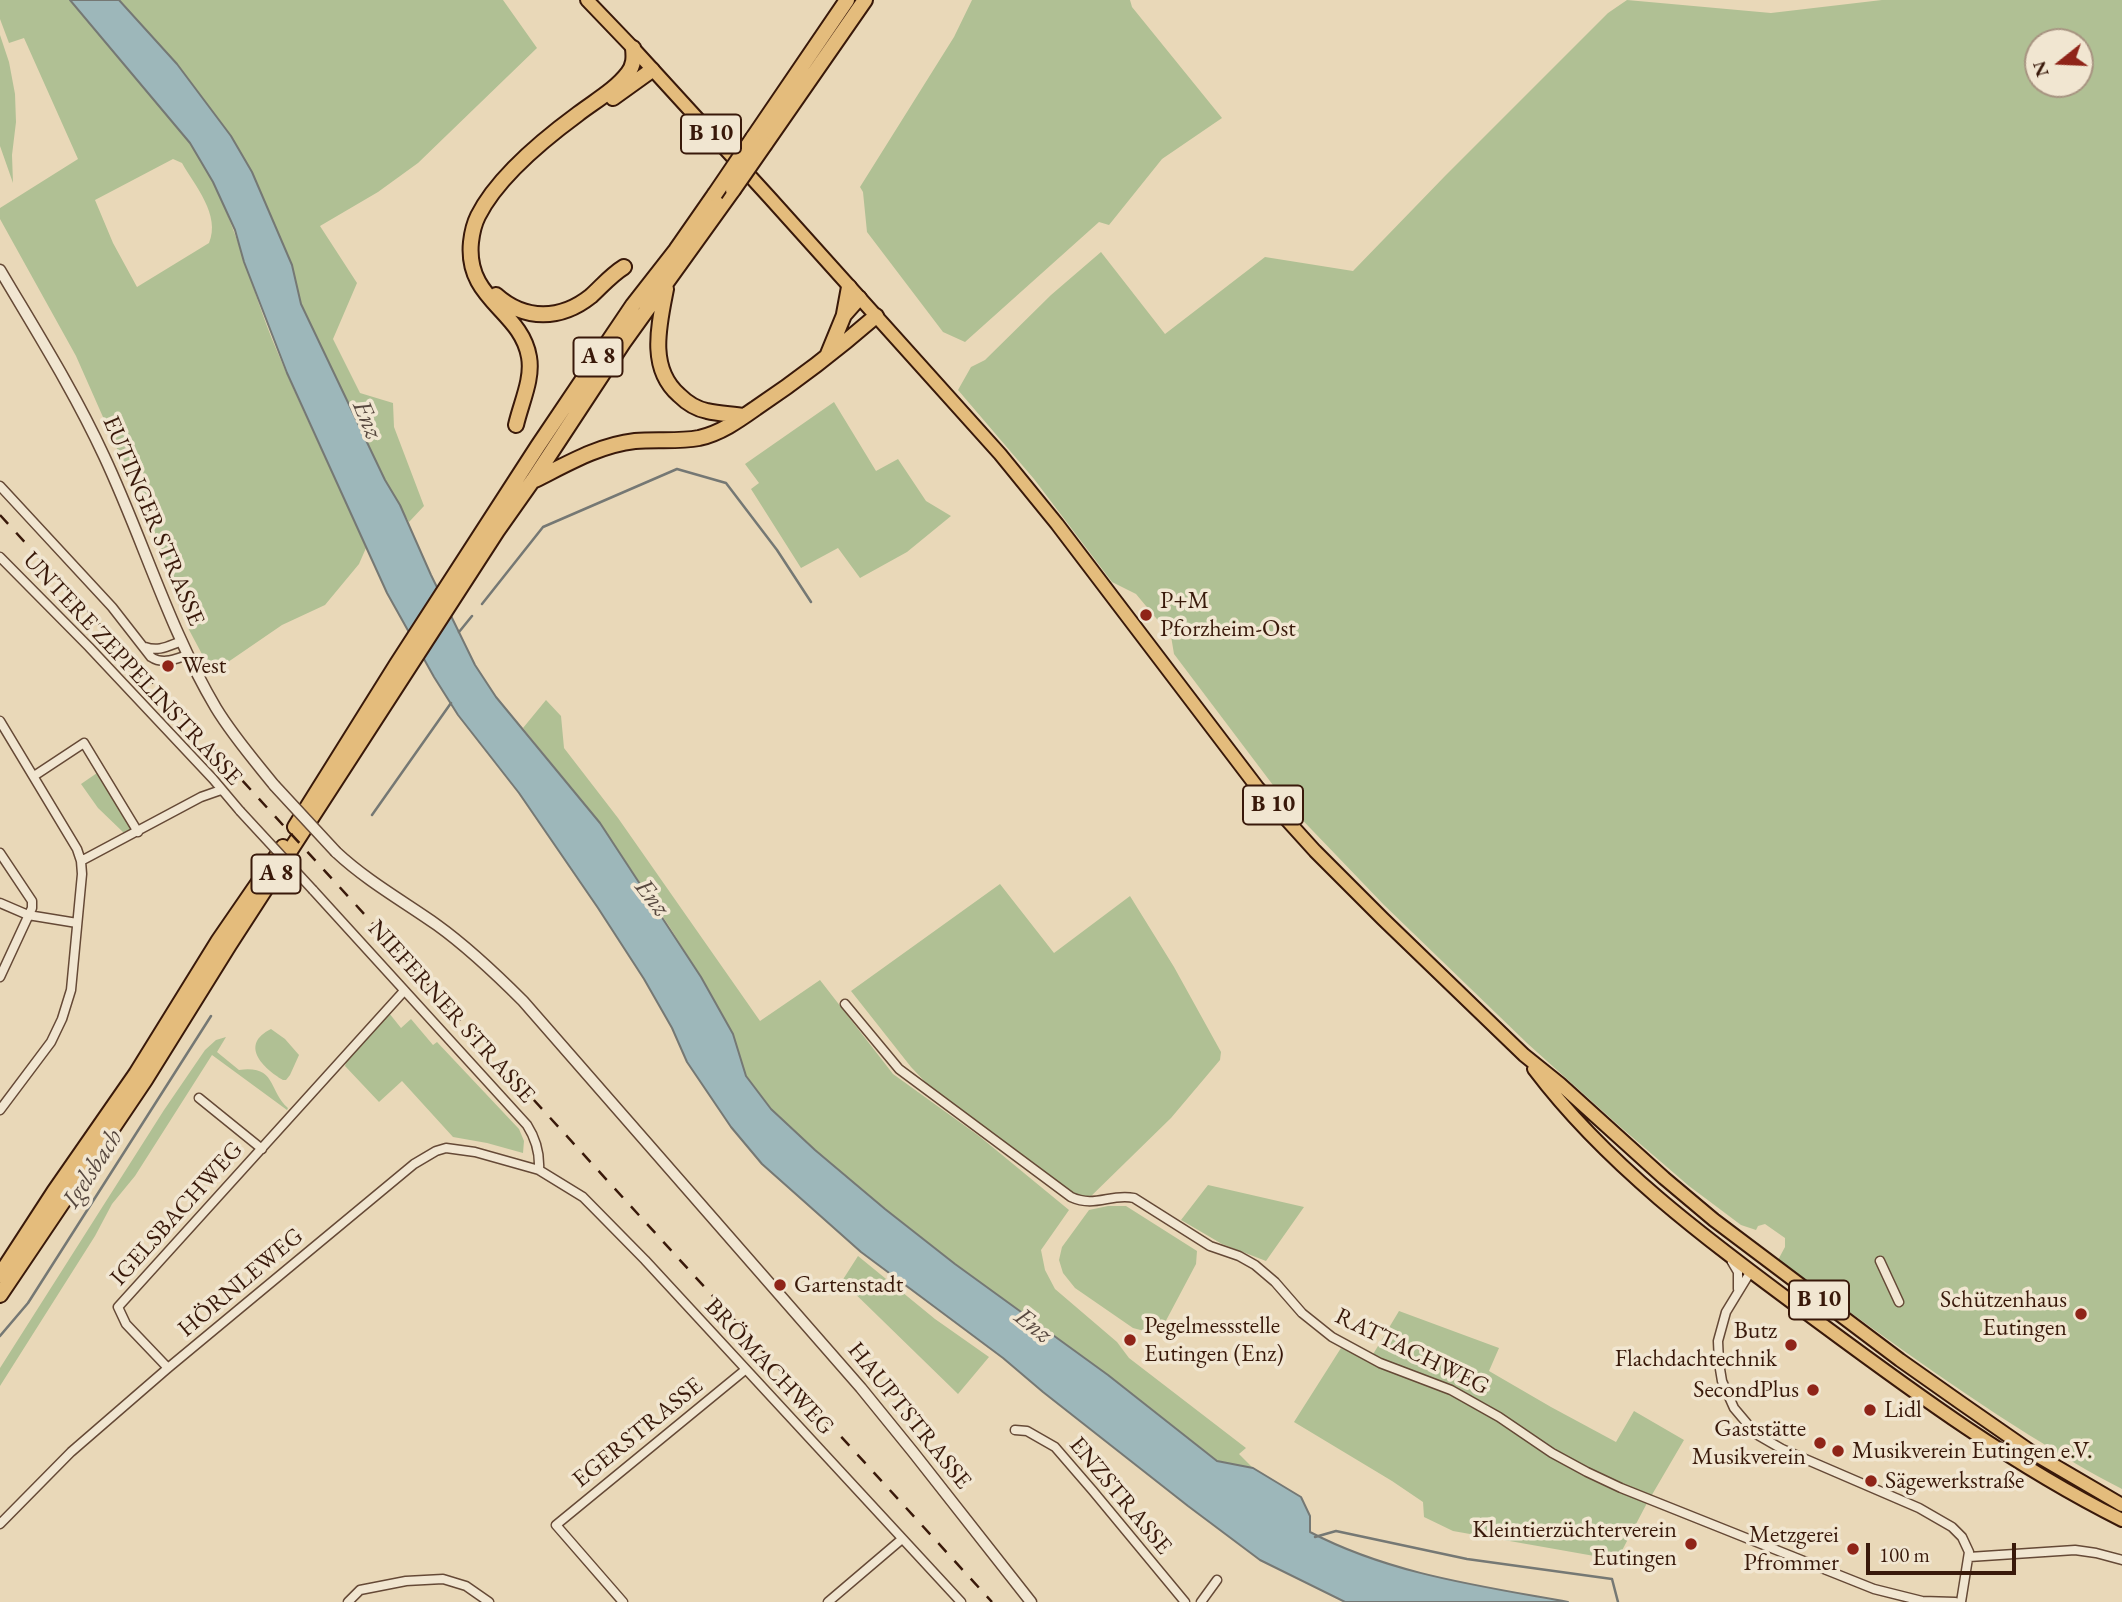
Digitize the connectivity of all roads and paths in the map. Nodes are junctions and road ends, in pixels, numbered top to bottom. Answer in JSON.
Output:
{"nodes":[{"id":1,"x":587,"y":0,"type":"edge"},
{"id":2,"x":847,"y":0,"type":"edge"},
{"id":3,"x":865,"y":0,"type":"edge"},
{"id":4,"x":634,"y":48,"type":"junction"},
{"id":5,"x":652,"y":70,"type":"junction"},
{"id":6,"x":759,"y":141,"type":"junction"},
{"id":7,"x":624,"y":267,"type":"dead end"},
{"id":8,"x":0,"y":270,"type":"edge"},
{"id":9,"x":667,"y":284,"type":"junction"},
{"id":10,"x":854,"y":293,"type":"junction"},
{"id":11,"x":876,"y":316,"type":"junction"},
{"id":12,"x":826,"y":358,"type":"junction"},
{"id":13,"x":744,"y":416,"type":"junction"},
{"id":14,"x":516,"y":425,"type":"dead end"},
{"id":15,"x":533,"y":480,"type":"junction"},
{"id":16,"x":0,"y":486,"type":"edge"},
{"id":17,"x":492,"y":528,"type":"junction"},
{"id":18,"x":0,"y":556,"type":"edge"},
{"id":19,"x":182,"y":641,"type":"junction"},
{"id":20,"x":142,"y":646,"type":"junction"},
{"id":21,"x":188,"y":655,"type":"junction"},
{"id":22,"x":402,"y":667,"type":"junction"},
{"id":23,"x":0,"y":721,"type":"edge"},
{"id":24,"x":34,"y":776,"type":"junction"},
{"id":25,"x":221,"y":790,"type":"junction"},
{"id":26,"x":138,"y":832,"type":"junction"},
{"id":27,"x":0,"y":853,"type":"edge"},
{"id":28,"x":81,"y":861,"type":"junction"},
{"id":29,"x":313,"y":890,"type":"joint"},
{"id":30,"x":0,"y":904,"type":"edge"},
{"id":31,"x":28,"y":915,"type":"junction"},
{"id":32,"x":77,"y":923,"type":"junction"},
{"id":33,"x":0,"y":978,"type":"edge"},
{"id":34,"x":404,"y":991,"type":"junction"},
{"id":35,"x":845,"y":1004,"type":"dead end"},
{"id":36,"x":1524,"y":1055,"type":"junction"},
{"id":37,"x":199,"y":1098,"type":"dead end"},
{"id":38,"x":0,"y":1110,"type":"edge"},
{"id":39,"x":262,"y":1149,"type":"junction"},
{"id":40,"x":539,"y":1170,"type":"junction"},
{"id":41,"x":1722,"y":1248,"type":"junction"},
{"id":42,"x":1762,"y":1256,"type":"junction"},
{"id":43,"x":751,"y":1261,"type":"joint"},
{"id":44,"x":1880,"y":1261,"type":"dead end"},
{"id":45,"x":1751,"y":1271,"type":"junction"},
{"id":46,"x":0,"y":1275,"type":"edge"},
{"id":47,"x":1737,"y":1294,"type":"junction"},
{"id":48,"x":0,"y":1295,"type":"edge"},
{"id":49,"x":1899,"y":1302,"type":"dead end"},
{"id":50,"x":169,"y":1368,"type":"junction"},
{"id":51,"x":745,"y":1370,"type":"junction"},
{"id":52,"x":1015,"y":1430,"type":"dead end"},
{"id":53,"x":2122,"y":1505,"type":"edge"},
{"id":54,"x":2122,"y":1520,"type":"edge"},
{"id":55,"x":0,"y":1524,"type":"edge"},
{"id":56,"x":902,"y":1539,"type":"junction"},
{"id":57,"x":1969,"y":1556,"type":"junction"},
{"id":58,"x":2122,"y":1560,"type":"edge"},
{"id":59,"x":1217,"y":1580,"type":"dead end"},
{"id":60,"x":488,"y":1601,"type":"edge"},
{"id":61,"x":348,"y":1602,"type":"edge"},
{"id":62,"x":623,"y":1602,"type":"edge"},
{"id":63,"x":828,"y":1602,"type":"edge"},
{"id":64,"x":961,"y":1602,"type":"edge"},
{"id":65,"x":1031,"y":1602,"type":"edge"},
{"id":66,"x":1185,"y":1602,"type":"edge"},
{"id":67,"x":1201,"y":1602,"type":"edge"},
{"id":68,"x":1955,"y":1602,"type":"edge"},
{"id":69,"x":1961,"y":1602,"type":"edge"}],
"edges":[{"from":1,"to":4,"type":"main road","number":"B 10"},
{"from":2,"to":6,"type":"highway","number":"A 8"},
{"from":3,"to":6,"type":"highway","number":"A 8"},
{"from":4,"to":5,"type":"main road","number":"B 10"},
{"from":4,"to":14,"type":"highway"},
{"from":5,"to":7,"type":"highway"},
{"from":5,"to":10,"type":"main road","number":"B 10"},
{"from":6,"to":9,"type":"highway","number":"A 8","bridge":true},
{"from":6,"to":17,"type":"highway","number":"A 8","bridge":true},
{"from":8,"to":19,"type":"street","name":"EUTINGER STRASSE"},
{"from":9,"to":13,"type":"highway"},
{"from":9,"to":15,"type":"highway","number":"A 8"},
{"from":10,"to":11,"type":"main road","number":"B 10"},
{"from":10,"to":12,"type":"highway"},
{"from":11,"to":12,"type":"highway"},
{"from":11,"to":36,"type":"main road","number":"B 10"},
{"from":12,"to":13,"type":"highway"},
{"from":13,"to":15,"type":"highway"},
{"from":15,"to":17,"type":"highway","number":"A 8"},
{"from":16,"to":20,"type":"street"},
{"from":17,"to":22,"type":"highway","number":"A 8"},
{"from":18,"to":25,"type":"street","name":"UNTERE ZEPPELINSTRASSE"},
{"from":19,"to":20,"type":"street"},
{"from":19,"to":21,"type":"street","name":"EUTINGER STRASSE"},
{"from":20,"to":21,"type":"street"},
{"from":21,"to":43,"type":"street","name":"EUTINGER STRASSE","bridge":true},
{"from":22,"to":46,"type":"highway","number":"A 8"},
{"from":22,"to":48,"type":"highway","number":"A 8"},
{"from":23,"to":24,"type":"street"},
{"from":24,"to":26,"type":"street"},
{"from":24,"to":28,"type":"street"},
{"from":25,"to":26,"type":"street"},
{"from":25,"to":29,"type":"street","name":"UNTERE ZEPPELINSTRASSE","bridge":true},
{"from":26,"to":28,"type":"street"},
{"from":27,"to":31,"type":"street"},
{"from":28,"to":32,"type":"street"},
{"from":29,"to":34,"type":"street","name":"NIEFERNER STRASSE"},
{"from":30,"to":31,"type":"street"},
{"from":31,"to":32,"type":"street"},
{"from":31,"to":33,"type":"street"},
{"from":32,"to":38,"type":"street"},
{"from":34,"to":39,"type":"street","name":"IGELSBACHWEG"},
{"from":34,"to":40,"type":"street","name":"NIEFERNER STRASSE"},
{"from":35,"to":68,"type":"street","name":"RATTACHWEG"},
{"from":36,"to":41,"type":"main road","number":"B 10"},
{"from":36,"to":42,"type":"main road","number":"B 10"},
{"from":37,"to":39,"type":"street","name":"IGELSBACHWEG"},
{"from":39,"to":50,"type":"street","name":"IGELSBACHWEG"},
{"from":40,"to":50,"type":"street","name":"HÖRNLEWEG"},
{"from":40,"to":51,"type":"street","name":"BRÖMACHWEG"},
{"from":41,"to":45,"type":"main road","number":"B 10"},
{"from":41,"to":47,"type":"street"},
{"from":42,"to":45,"type":"main road"},
{"from":42,"to":53,"type":"main road","number":"B 10"},
{"from":43,"to":65,"type":"street","name":"HAUPTSTRASSE"},
{"from":44,"to":49,"type":"street"},
{"from":45,"to":47,"type":"street"},
{"from":45,"to":54,"type":"main road","number":"B 10"},
{"from":47,"to":57,"type":"street"},
{"from":50,"to":55,"type":"street","name":"HÖRNLEWEG"},
{"from":51,"to":56,"type":"street","name":"BRÖMACHWEG"},
{"from":51,"to":62,"type":"street","name":"EGERSTRASSE"},
{"from":52,"to":66,"type":"street","name":"ENZSTRASSE"},
{"from":56,"to":63,"type":"street"},
{"from":56,"to":64,"type":"street","name":"BRÖMACHWEG"},
{"from":57,"to":58,"type":"street"},
{"from":57,"to":69,"type":"street"},
{"from":59,"to":67,"type":"street"},
{"from":60,"to":61,"type":"street"}]}
